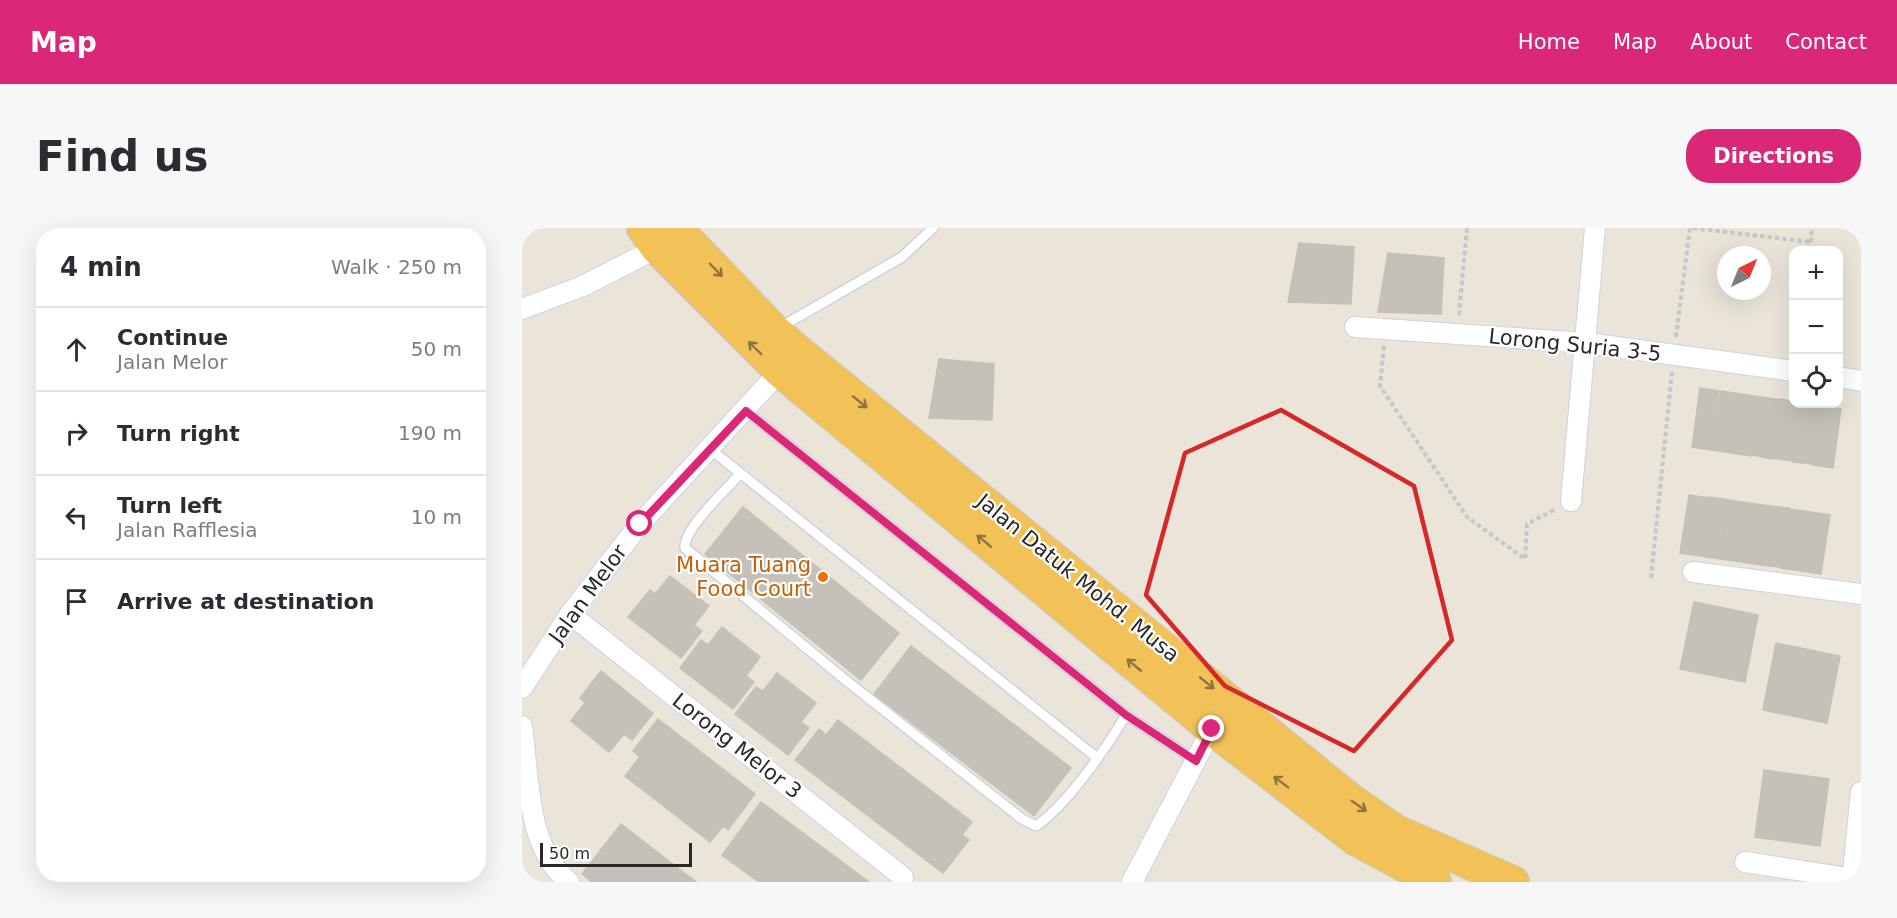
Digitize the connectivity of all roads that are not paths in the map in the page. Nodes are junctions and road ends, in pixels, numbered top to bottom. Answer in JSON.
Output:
{"nodes":[{"id":1,"x":933,"y":228,"type":"edge"},
{"id":2,"x":1594,"y":228,"type":"edge"},
{"id":3,"x":659,"y":235,"type":"edge"},
{"id":4,"x":522,"y":309,"type":"edge"},
{"id":5,"x":1355,"y":327,"type":"dead end"},
{"id":6,"x":775,"y":331,"type":"junction"},
{"id":7,"x":1587,"y":343,"type":"junction"},
{"id":8,"x":1789,"y":370,"type":"edge"},
{"id":9,"x":780,"y":371,"type":"junction"},
{"id":10,"x":1843,"y":378,"type":"edge"},
{"id":11,"x":1861,"y":381,"type":"edge"},
{"id":12,"x":746,"y":411,"type":"junction"},
{"id":13,"x":710,"y":449,"type":"junction"},
{"id":14,"x":740,"y":474,"type":"junction"},
{"id":15,"x":1571,"y":501,"type":"road end"},
{"id":16,"x":1693,"y":572,"type":"dead end"},
{"id":17,"x":1861,"y":594,"type":"edge"},
{"id":18,"x":570,"y":614,"type":"junction"},
{"id":19,"x":522,"y":688,"type":"edge"},
{"id":20,"x":1126,"y":715,"type":"junction"},
{"id":21,"x":522,"y":726,"type":"edge"},
{"id":22,"x":1212,"y":729,"type":"junction"},
{"id":23,"x":1096,"y":757,"type":"junction"},
{"id":24,"x":1196,"y":761,"type":"junction"},
{"id":25,"x":1861,"y":792,"type":"edge"},
{"id":26,"x":1745,"y":862,"type":"dead end"},
{"id":27,"x":563,"y":877,"type":"edge"},
{"id":28,"x":903,"y":877,"type":"dead end"},
{"id":29,"x":1855,"y":880,"type":"edge"},
{"id":30,"x":1132,"y":882,"type":"edge"},
{"id":31,"x":1435,"y":882,"type":"edge"},
{"id":32,"x":1513,"y":882,"type":"edge"}],
"edges":[{"from":1,"to":6,"type":"lane"},
{"from":2,"to":7,"type":"street"},
{"from":3,"to":4,"type":"street"},
{"from":3,"to":6,"type":"highway","name":"Jalan Datuk Mohd. Musa","one_way":true},
{"from":9,"to":3,"type":"highway","name":"Jalan Datuk Mohd. Musa","one_way":true},
{"from":5,"to":7,"type":"street","name":"Lorong Suria 3-5"},
{"from":6,"to":32,"type":"highway","name":"Jalan Datuk Mohd. Musa","one_way":true},
{"from":7,"to":8,"type":"street","name":"Lorong Suria 3-5"},
{"from":7,"to":15,"type":"street"},
{"from":9,"to":12,"type":"street","name":"Jalan Melor"},
{"from":22,"to":9,"type":"highway","name":"Jalan Datuk Mohd. Musa","one_way":true},
{"from":10,"to":11,"type":"street"},
{"from":12,"to":13,"type":"street","name":"Jalan Melor"},
{"from":12,"to":20,"type":"lane"},
{"from":13,"to":14,"type":"lane"},
{"from":13,"to":18,"type":"street","name":"Jalan Melor"},
{"from":14,"to":23,"type":"lane"},
{"from":14,"to":23,"type":"lane"},
{"from":16,"to":17,"type":"street"},
{"from":18,"to":19,"type":"street","name":"Jalan Melor"},
{"from":18,"to":28,"type":"street","name":"Lorong Melor 3"},
{"from":20,"to":23,"type":"lane"},
{"from":20,"to":24,"type":"lane"},
{"from":21,"to":27,"type":"street"},
{"from":22,"to":24,"type":"street"},
{"from":31,"to":22,"type":"highway","name":"Jalan Datuk Mohd. Musa","one_way":true},
{"from":24,"to":30,"type":"street"},
{"from":25,"to":29,"type":"street"},
{"from":26,"to":29,"type":"street"}]}
